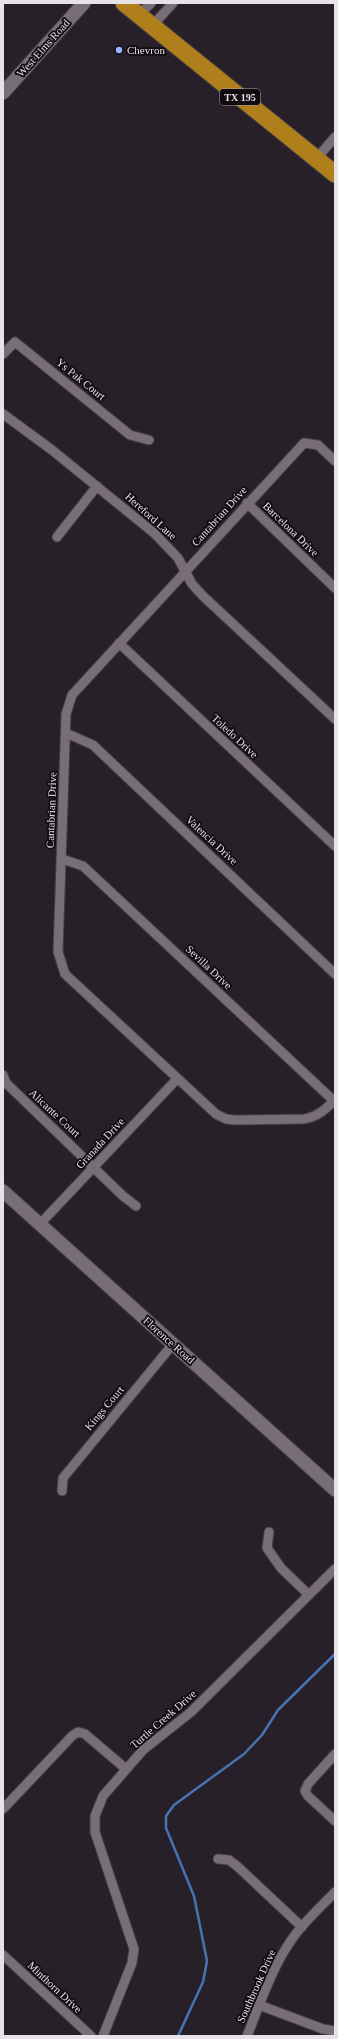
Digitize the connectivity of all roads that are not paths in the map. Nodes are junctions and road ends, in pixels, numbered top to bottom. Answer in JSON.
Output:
{"nodes":[{"id":1,"x":84,"y":3,"type":"edge"},
{"id":2,"x":124,"y":3,"type":"edge"},
{"id":3,"x":173,"y":3,"type":"edge"},
{"id":4,"x":148,"y":15,"type":"edge"},
{"id":5,"x":3,"y":93,"type":"edge"},
{"id":6,"x":335,"y":137,"type":"edge"},
{"id":7,"x":316,"y":158,"type":"junction"},
{"id":8,"x":335,"y":174,"type":"edge"},
{"id":9,"x":3,"y":354,"type":"edge"},
{"id":10,"x":3,"y":414,"type":"edge"},
{"id":11,"x":149,"y":440,"type":"dead end"},
{"id":12,"x":335,"y":461,"type":"edge"},
{"id":13,"x":97,"y":486,"type":"junction"},
{"id":14,"x":247,"y":503,"type":"junction"},
{"id":15,"x":56,"y":537,"type":"dead end"},
{"id":16,"x":185,"y":572,"type":"junction"},
{"id":17,"x":335,"y":588,"type":"edge"},
{"id":18,"x":119,"y":643,"type":"junction"},
{"id":19,"x":335,"y":719,"type":"edge"},
{"id":20,"x":66,"y":733,"type":"junction"},
{"id":21,"x":335,"y":846,"type":"edge"},
{"id":22,"x":62,"y":859,"type":"junction"},
{"id":23,"x":335,"y":974,"type":"edge"},
{"id":24,"x":3,"y":1075,"type":"edge"},
{"id":25,"x":177,"y":1078,"type":"junction"},
{"id":26,"x":334,"y":1100,"type":"edge"},
{"id":27,"x":94,"y":1167,"type":"junction"},
{"id":28,"x":3,"y":1190,"type":"edge"},
{"id":29,"x":136,"y":1206,"type":"dead end"},
{"id":30,"x":40,"y":1224,"type":"junction"},
{"id":31,"x":173,"y":1344,"type":"junction"},
{"id":32,"x":335,"y":1490,"type":"edge"},
{"id":33,"x":62,"y":1491,"type":"dead end"},
{"id":34,"x":269,"y":1532,"type":"dead end"},
{"id":35,"x":335,"y":1569,"type":"edge"},
{"id":36,"x":309,"y":1595,"type":"junction"},
{"id":37,"x":335,"y":1754,"type":"edge"},
{"id":38,"x":126,"y":1769,"type":"junction"},
{"id":39,"x":3,"y":1809,"type":"edge"},
{"id":40,"x":335,"y":1822,"type":"edge"},
{"id":41,"x":218,"y":1859,"type":"dead end"},
{"id":42,"x":335,"y":1892,"type":"edge"},
{"id":43,"x":302,"y":1927,"type":"junction"},
{"id":44,"x":3,"y":1955,"type":"edge"},
{"id":45,"x":259,"y":2005,"type":"junction"},
{"id":46,"x":335,"y":2031,"type":"edge"},
{"id":47,"x":91,"y":2036,"type":"edge"},
{"id":48,"x":103,"y":2036,"type":"edge"},
{"id":49,"x":247,"y":2036,"type":"edge"}],
"edges":[{"from":1,"to":5,"type":"street","name":"West Elms Road"},
{"from":2,"to":4,"type":"highway","number":"TX 195"},
{"from":3,"to":4,"type":"street"},
{"from":4,"to":7,"type":"highway","number":"TX 195"},
{"from":6,"to":7,"type":"street"},
{"from":7,"to":8,"type":"highway","number":"TX 195"},
{"from":9,"to":11,"type":"street","name":"Ys Pak Court"},
{"from":10,"to":13,"type":"street","name":"Hereford Lane"},
{"from":12,"to":14,"type":"street","name":"Cantabrian Drive"},
{"from":13,"to":15,"type":"street"},
{"from":13,"to":16,"type":"street","name":"Hereford Lane"},
{"from":14,"to":16,"type":"street","name":"Cantabrian Drive"},
{"from":14,"to":17,"type":"street","name":"Barcelona Drive"},
{"from":16,"to":18,"type":"street","name":"Cantabrian Drive"},
{"from":16,"to":19,"type":"street","name":"Hereford Lane"},
{"from":18,"to":20,"type":"street","name":"Cantabrian Drive"},
{"from":18,"to":21,"type":"street","name":"Toledo Drive"},
{"from":20,"to":22,"type":"street","name":"Cantabrian Drive"},
{"from":20,"to":23,"type":"street","name":"Valencia Drive"},
{"from":22,"to":25,"type":"street","name":"Cantabrian Drive"},
{"from":22,"to":26,"type":"street","name":"Sevilla Drive"},
{"from":24,"to":27,"type":"street","name":"Alicante Court"},
{"from":25,"to":26,"type":"street","name":"Cantabrian Drive"},
{"from":25,"to":27,"type":"street","name":"Granada Drive"},
{"from":27,"to":29,"type":"street","name":"Alicante Court"},
{"from":27,"to":30,"type":"street","name":"Granada Drive"},
{"from":28,"to":30,"type":"street","name":"Florence Road"},
{"from":30,"to":31,"type":"street","name":"Florence Road"},
{"from":31,"to":32,"type":"street","name":"Florence Road"},
{"from":31,"to":33,"type":"street","name":"Kings Court"},
{"from":34,"to":36,"type":"street"},
{"from":35,"to":36,"type":"street","name":"Turtle Creek Drive"},
{"from":36,"to":38,"type":"street","name":"Turtle Creek Drive"},
{"from":37,"to":40,"type":"street"},
{"from":38,"to":39,"type":"street"},
{"from":38,"to":48,"type":"street","name":"Turtle Creek Drive"},
{"from":41,"to":43,"type":"street"},
{"from":42,"to":43,"type":"street","name":"Southbrook Drive"},
{"from":43,"to":45,"type":"street","name":"Southbrook Drive"},
{"from":44,"to":47,"type":"street","name":"Minthorn Drive"},
{"from":45,"to":46,"type":"street"},
{"from":45,"to":49,"type":"street","name":"Southbrook Drive"}]}
